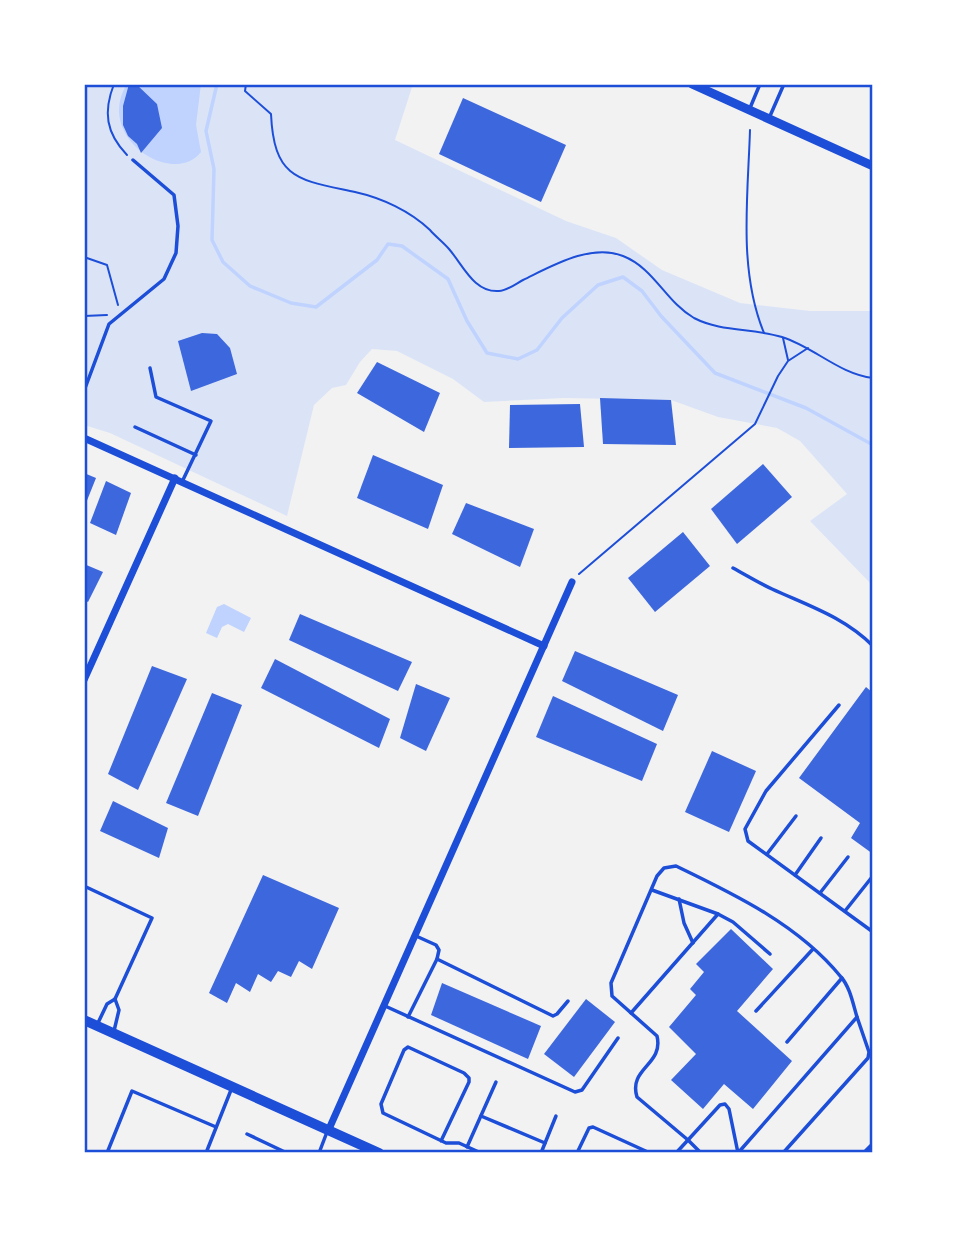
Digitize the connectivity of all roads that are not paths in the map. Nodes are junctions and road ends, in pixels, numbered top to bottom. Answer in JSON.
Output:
{"nodes":[{"id":1,"x":692,"y":84,"type":"edge"},
{"id":2,"x":760,"y":84,"type":"edge"},
{"id":3,"x":784,"y":84,"type":"edge"},
{"id":4,"x":749,"y":110,"type":"junction"},
{"id":5,"x":769,"y":118,"type":"junction"},
{"id":6,"x":133,"y":160,"type":"road end"},
{"id":7,"x":873,"y":166,"type":"edge"},
{"id":8,"x":150,"y":368,"type":"dead end"},
{"id":9,"x":84,"y":391,"type":"edge"},
{"id":10,"x":135,"y":427,"type":"dead end"},
{"id":11,"x":84,"y":438,"type":"edge"},
{"id":12,"x":196,"y":455,"type":"junction"},
{"id":13,"x":178,"y":480,"type":"junction"},
{"id":14,"x":733,"y":568,"type":"dead end"},
{"id":15,"x":572,"y":582,"type":"road end"},
{"id":16,"x":872,"y":642,"type":"edge"},
{"id":17,"x":544,"y":646,"type":"junction"},
{"id":18,"x":84,"y":680,"type":"edge"},
{"id":19,"x":839,"y":705,"type":"dead end"},
{"id":20,"x":796,"y":816,"type":"dead end"},
{"id":21,"x":821,"y":838,"type":"dead end"},
{"id":22,"x":767,"y":854,"type":"junction"},
{"id":23,"x":848,"y":857,"type":"dead end"},
{"id":24,"x":795,"y":875,"type":"junction"},
{"id":25,"x":872,"y":877,"type":"edge"},
{"id":26,"x":84,"y":886,"type":"edge"},
{"id":27,"x":652,"y":890,"type":"junction"},
{"id":28,"x":820,"y":893,"type":"junction"},
{"id":29,"x":679,"y":899,"type":"junction"},
{"id":30,"x":845,"y":911,"type":"junction"},
{"id":31,"x":718,"y":914,"type":"junction"},
{"id":32,"x":873,"y":932,"type":"edge"},
{"id":33,"x":414,"y":935,"type":"junction"},
{"id":34,"x":693,"y":943,"type":"junction"},
{"id":35,"x":813,"y":949,"type":"junction"},
{"id":36,"x":770,"y":954,"type":"dead end"},
{"id":37,"x":437,"y":959,"type":"junction"},
{"id":38,"x":842,"y":978,"type":"junction"},
{"id":39,"x":115,"y":999,"type":"junction"},
{"id":40,"x":568,"y":1001,"type":"dead end"},
{"id":41,"x":383,"y":1005,"type":"junction"},
{"id":42,"x":756,"y":1011,"type":"dead end"},
{"id":43,"x":631,"y":1013,"type":"junction"},
{"id":44,"x":408,"y":1017,"type":"junction"},
{"id":45,"x":857,"y":1017,"type":"junction"},
{"id":46,"x":84,"y":1020,"type":"edge"},
{"id":47,"x":97,"y":1026,"type":"junction"},
{"id":48,"x":114,"y":1032,"type":"junction"},
{"id":49,"x":618,"y":1038,"type":"dead end"},
{"id":50,"x":787,"y":1042,"type":"dead end"},
{"id":51,"x":496,"y":1082,"type":"dead end"},
{"id":52,"x":233,"y":1086,"type":"junction"},
{"id":53,"x":481,"y":1115,"type":"junction"},
{"id":54,"x":556,"y":1116,"type":"dead end"},
{"id":55,"x":216,"y":1127,"type":"junction"},
{"id":56,"x":329,"y":1129,"type":"junction"},
{"id":57,"x":247,"y":1134,"type":"dead end"},
{"id":58,"x":441,"y":1140,"type":"junction"},
{"id":59,"x":688,"y":1140,"type":"junction"},
{"id":60,"x":545,"y":1143,"type":"junction"},
{"id":61,"x":467,"y":1147,"type":"junction"},
{"id":62,"x":873,"y":1148,"type":"edge"},
{"id":63,"x":474,"y":1152,"type":"edge"},
{"id":64,"x":107,"y":1153,"type":"edge"},
{"id":65,"x":206,"y":1153,"type":"edge"},
{"id":66,"x":287,"y":1153,"type":"edge"},
{"id":67,"x":319,"y":1153,"type":"edge"},
{"id":68,"x":379,"y":1153,"type":"edge"},
{"id":69,"x":481,"y":1153,"type":"edge"},
{"id":70,"x":541,"y":1153,"type":"edge"},
{"id":71,"x":577,"y":1153,"type":"edge"},
{"id":72,"x":650,"y":1153,"type":"edge"},
{"id":73,"x":676,"y":1153,"type":"edge"},
{"id":74,"x":701,"y":1153,"type":"edge"},
{"id":75,"x":783,"y":1153,"type":"edge"},
{"id":76,"x":868,"y":1153,"type":"edge"}],
"edges":[{"from":1,"to":4,"type":"street"},
{"from":2,"to":4,"type":"lane"},
{"from":3,"to":5,"type":"lane"},
{"from":4,"to":5,"type":"street"},
{"from":5,"to":7,"type":"street"},
{"from":6,"to":9,"type":"lane"},
{"from":8,"to":12,"type":"lane"},
{"from":10,"to":12,"type":"lane"},
{"from":11,"to":13,"type":"street"},
{"from":12,"to":13,"type":"lane"},
{"from":13,"to":17,"type":"street"},
{"from":13,"to":18,"type":"street"},
{"from":14,"to":16,"type":"lane"},
{"from":15,"to":17,"type":"street"},
{"from":17,"to":33,"type":"street"},
{"from":19,"to":22,"type":"lane"},
{"from":20,"to":22,"type":"lane"},
{"from":21,"to":24,"type":"lane"},
{"from":22,"to":24,"type":"lane"},
{"from":23,"to":28,"type":"lane"},
{"from":24,"to":28,"type":"lane"},
{"from":25,"to":30,"type":"lane"},
{"from":26,"to":39,"type":"lane"},
{"from":27,"to":29,"type":"lane"},
{"from":27,"to":35,"type":"lane"},
{"from":27,"to":43,"type":"lane"},
{"from":28,"to":30,"type":"lane"},
{"from":29,"to":31,"type":"lane"},
{"from":29,"to":34,"type":"lane"},
{"from":30,"to":32,"type":"lane"},
{"from":31,"to":34,"type":"lane"},
{"from":31,"to":36,"type":"lane"},
{"from":33,"to":37,"type":"lane"},
{"from":33,"to":41,"type":"street"},
{"from":34,"to":43,"type":"lane"},
{"from":35,"to":38,"type":"lane"},
{"from":35,"to":42,"type":"lane"},
{"from":37,"to":40,"type":"lane"},
{"from":37,"to":44,"type":"lane"},
{"from":38,"to":45,"type":"lane"},
{"from":38,"to":50,"type":"lane"},
{"from":39,"to":47,"type":"lane"},
{"from":39,"to":48,"type":"lane"},
{"from":41,"to":44,"type":"lane"},
{"from":41,"to":56,"type":"street"},
{"from":43,"to":59,"type":"lane"},
{"from":44,"to":49,"type":"lane"},
{"from":45,"to":59,"type":"lane"},
{"from":45,"to":75,"type":"lane"},
{"from":46,"to":47,"type":"main road"},
{"from":47,"to":48,"type":"main road"},
{"from":48,"to":52,"type":"main road"},
{"from":51,"to":53,"type":"lane"},
{"from":52,"to":55,"type":"lane"},
{"from":52,"to":56,"type":"main road"},
{"from":53,"to":60,"type":"lane"},
{"from":53,"to":61,"type":"lane"},
{"from":54,"to":60,"type":"lane"},
{"from":55,"to":64,"type":"lane"},
{"from":55,"to":65,"type":"lane"},
{"from":56,"to":67,"type":"lane"},
{"from":56,"to":68,"type":"main road"},
{"from":57,"to":66,"type":"lane"},
{"from":58,"to":58,"type":"lane"},
{"from":58,"to":61,"type":"lane"},
{"from":59,"to":73,"type":"lane"},
{"from":59,"to":74,"type":"lane"},
{"from":60,"to":70,"type":"lane"},
{"from":61,"to":63,"type":"lane"},
{"from":62,"to":76,"type":"main road"},
{"from":63,"to":69,"type":"lane"},
{"from":71,"to":72,"type":"lane"}]}
